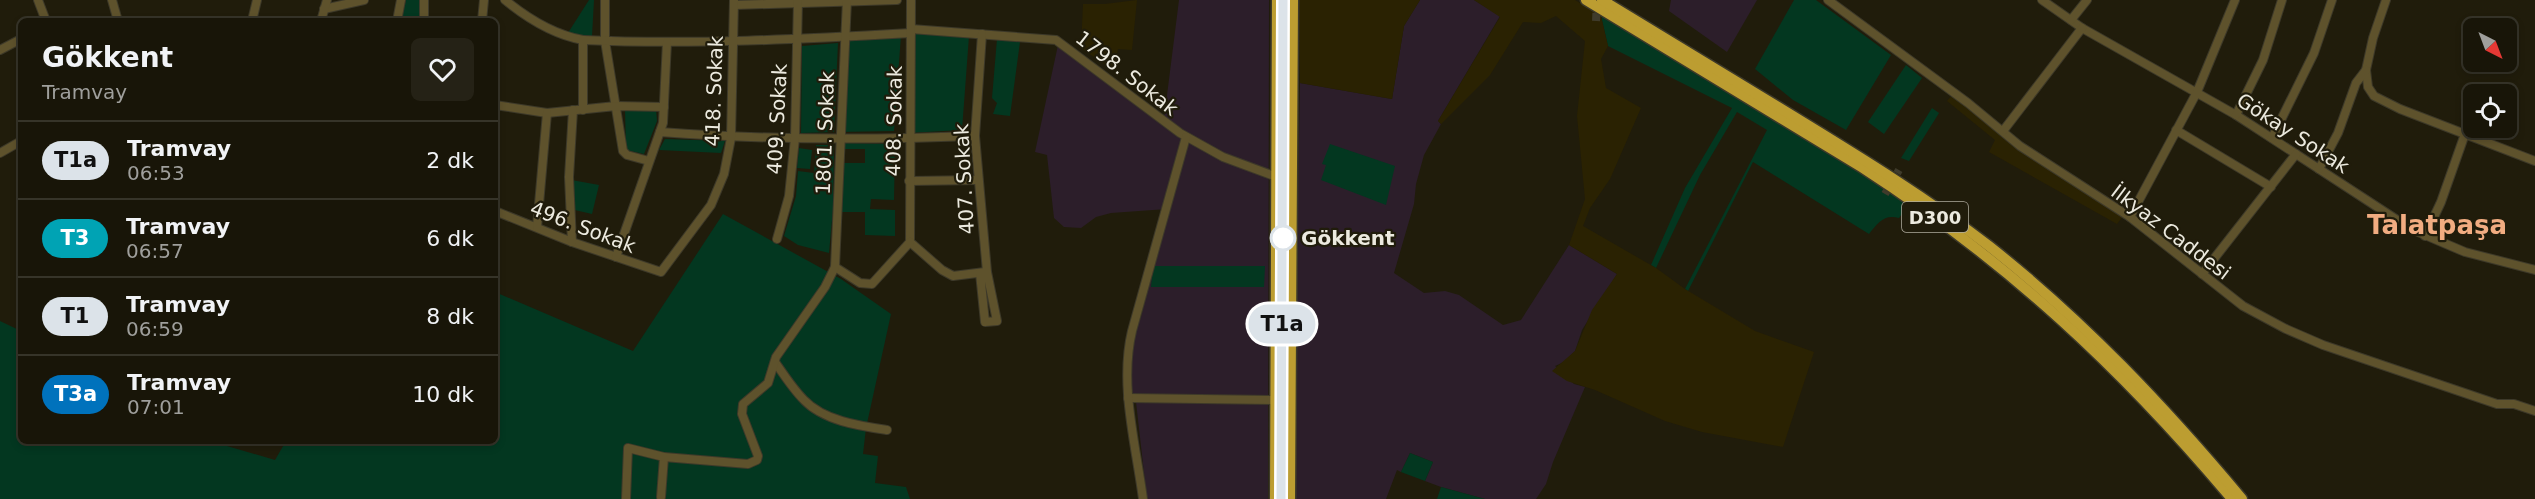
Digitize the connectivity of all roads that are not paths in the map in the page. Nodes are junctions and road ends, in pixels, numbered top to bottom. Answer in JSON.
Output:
{"nodes":[{"id":1,"x":38,"y":0,"type":"edge"},
{"id":2,"x":112,"y":0,"type":"edge"},
{"id":3,"x":257,"y":0,"type":"edge"},
{"id":4,"x":327,"y":0,"type":"edge"},
{"id":5,"x":364,"y":0,"type":"edge"},
{"id":6,"x":401,"y":0,"type":"edge"},
{"id":7,"x":424,"y":0,"type":"edge"},
{"id":8,"x":484,"y":0,"type":"edge"},
{"id":9,"x":505,"y":0,"type":"edge"},
{"id":10,"x":605,"y":0,"type":"edge"},
{"id":11,"x":897,"y":0,"type":"edge"},
{"id":12,"x":911,"y":0,"type":"edge"},
{"id":13,"x":1277,"y":0,"type":"edge"},
{"id":14,"x":1293,"y":0,"type":"edge"},
{"id":15,"x":1586,"y":0,"type":"edge"},
{"id":16,"x":1602,"y":0,"type":"edge"},
{"id":17,"x":1828,"y":0,"type":"edge"},
{"id":18,"x":2042,"y":0,"type":"edge"},
{"id":19,"x":2087,"y":0,"type":"edge"},
{"id":20,"x":2235,"y":0,"type":"edge"},
{"id":21,"x":2282,"y":0,"type":"edge"},
{"id":22,"x":2332,"y":0,"type":"edge"},
{"id":23,"x":2386,"y":0,"type":"edge"},
{"id":24,"x":847,"y":1,"type":"edge"},
{"id":25,"x":798,"y":2,"type":"edge"},
{"id":26,"x":734,"y":3,"type":"edge"},
{"id":27,"x":324,"y":9,"type":"junction"},
{"id":28,"x":45,"y":18,"type":"edge"},
{"id":29,"x":117,"y":18,"type":"edge"},
{"id":30,"x":253,"y":18,"type":"edge"},
{"id":31,"x":322,"y":18,"type":"edge"},
{"id":32,"x":398,"y":18,"type":"edge"},
{"id":33,"x":424,"y":18,"type":"edge"},
{"id":34,"x":482,"y":18,"type":"edge"},
{"id":35,"x":2071,"y":20,"type":"junction"},
{"id":36,"x":2082,"y":28,"type":"junction"},
{"id":37,"x":911,"y":31,"type":"junction"},
{"id":38,"x":982,"y":34,"type":"junction"},
{"id":39,"x":846,"y":37,"type":"junction"},
{"id":40,"x":583,"y":40,"type":"junction"},
{"id":41,"x":797,"y":40,"type":"junction"},
{"id":42,"x":18,"y":41,"type":"edge"},
{"id":43,"x":605,"y":41,"type":"junction"},
{"id":44,"x":732,"y":41,"type":"junction"},
{"id":45,"x":667,"y":42,"type":"junction"},
{"id":46,"x":0,"y":50,"type":"edge"},
{"id":47,"x":2366,"y":70,"type":"junction"},
{"id":48,"x":2197,"y":92,"type":"junction"},
{"id":49,"x":498,"y":105,"type":"edge"},
{"id":50,"x":616,"y":106,"type":"junction"},
{"id":51,"x":664,"y":107,"type":"junction"},
{"id":52,"x":583,"y":110,"type":"junction"},
{"id":53,"x":573,"y":111,"type":"junction"},
{"id":54,"x":547,"y":113,"type":"junction"},
{"id":55,"x":2236,"y":115,"type":"junction"},
{"id":56,"x":2176,"y":129,"type":"junction"},
{"id":57,"x":2003,"y":131,"type":"junction"},
{"id":58,"x":660,"y":132,"type":"junction"},
{"id":59,"x":2463,"y":133,"type":"edge"},
{"id":60,"x":975,"y":136,"type":"junction"},
{"id":61,"x":1186,"y":137,"type":"junction"},
{"id":62,"x":731,"y":138,"type":"junction"},
{"id":63,"x":795,"y":138,"type":"junction"},
{"id":64,"x":842,"y":138,"type":"junction"},
{"id":65,"x":2272,"y":138,"type":"junction"},
{"id":66,"x":2464,"y":138,"type":"edge"},
{"id":67,"x":2475,"y":138,"type":"edge"},
{"id":68,"x":910,"y":139,"type":"junction"},
{"id":69,"x":18,"y":143,"type":"edge"},
{"id":70,"x":0,"y":153,"type":"edge"},
{"id":71,"x":2296,"y":154,"type":"junction"},
{"id":72,"x":649,"y":161,"type":"junction"},
{"id":73,"x":2535,"y":161,"type":"edge"},
{"id":74,"x":2319,"y":169,"type":"junction"},
{"id":75,"x":1277,"y":177,"type":"junction"},
{"id":76,"x":978,"y":180,"type":"junction"},
{"id":77,"x":909,"y":181,"type":"junction"},
{"id":78,"x":2271,"y":187,"type":"junction"},
{"id":79,"x":498,"y":212,"type":"edge"},
{"id":80,"x":2130,"y":216,"type":"junction"},
{"id":81,"x":537,"y":227,"type":"junction"},
{"id":82,"x":2425,"y":236,"type":"junction"},
{"id":83,"x":777,"y":238,"type":"dead end"},
{"id":84,"x":572,"y":242,"type":"junction"},
{"id":85,"x":910,"y":242,"type":"junction"},
{"id":86,"x":616,"y":257,"type":"junction"},
{"id":87,"x":835,"y":267,"type":"junction"},
{"id":88,"x":2535,"y":270,"type":"edge"},
{"id":89,"x":661,"y":272,"type":"joint"},
{"id":90,"x":984,"y":273,"type":"junction"},
{"id":91,"x":2202,"y":274,"type":"junction"},
{"id":92,"x":997,"y":321,"type":"dead end"},
{"id":93,"x":775,"y":362,"type":"junction"},
{"id":94,"x":1128,"y":398,"type":"junction"},
{"id":95,"x":1275,"y":400,"type":"junction"},
{"id":96,"x":2535,"y":411,"type":"edge"},
{"id":97,"x":887,"y":429,"type":"dead end"},
{"id":98,"x":664,"y":457,"type":"junction"},
{"id":99,"x":661,"y":497,"type":"dead end"},
{"id":100,"x":626,"y":499,"type":"edge"},
{"id":101,"x":1143,"y":499,"type":"edge"},
{"id":102,"x":1275,"y":499,"type":"edge"},
{"id":103,"x":1290,"y":499,"type":"edge"},
{"id":104,"x":2232,"y":499,"type":"edge"},
{"id":105,"x":2242,"y":499,"type":"edge"}],
"edges":[{"from":1,"to":28,"type":"street"},
{"from":2,"to":29,"type":"street"},
{"from":3,"to":30,"type":"street"},
{"from":4,"to":27,"type":"street"},
{"from":5,"to":27,"type":"street"},
{"from":6,"to":32,"type":"street"},
{"from":7,"to":33,"type":"street"},
{"from":8,"to":34,"type":"street"},
{"from":9,"to":40,"type":"street","name":"1798. Sokak"},
{"from":10,"to":43,"type":"street"},
{"from":11,"to":24,"type":"street"},
{"from":12,"to":37,"type":"street","name":"408. Sokak"},
{"from":13,"to":75,"type":"highway"},
{"from":14,"to":103,"type":"highway"},
{"from":15,"to":104,"type":"highway","number":"D300"},
{"from":16,"to":105,"type":"highway","number":"D300"},
{"from":17,"to":57,"type":"street","name":"İlkyaz Caddesi"},
{"from":18,"to":35,"type":"street","name":"Gökay Sokak"},
{"from":19,"to":35,"type":"street"},
{"from":20,"to":48,"type":"street"},
{"from":21,"to":55,"type":"street"},
{"from":22,"to":65,"type":"street"},
{"from":23,"to":47,"type":"street"},
{"from":24,"to":25,"type":"street"},
{"from":24,"to":39,"type":"street","name":"1801. Sokak"},
{"from":25,"to":26,"type":"street"},
{"from":25,"to":41,"type":"street","name":"409. Sokak"},
{"from":26,"to":44,"type":"street","name":"418. Sokak"},
{"from":27,"to":31,"type":"street"},
{"from":35,"to":36,"type":"street","name":"Gökay Sokak"},
{"from":36,"to":48,"type":"street","name":"Gökay Sokak"},
{"from":36,"to":57,"type":"street"},
{"from":37,"to":38,"type":"street","name":"1798. Sokak"},
{"from":37,"to":39,"type":"street","name":"1798. Sokak"},
{"from":37,"to":68,"type":"street","name":"408. Sokak"},
{"from":38,"to":60,"type":"street","name":"407. Sokak"},
{"from":38,"to":61,"type":"street","name":"1798. Sokak"},
{"from":39,"to":41,"type":"street","name":"1798. Sokak"},
{"from":39,"to":64,"type":"street","name":"1801. Sokak"},
{"from":40,"to":43,"type":"street","name":"1798. Sokak"},
{"from":40,"to":52,"type":"street"},
{"from":41,"to":44,"type":"street","name":"1798. Sokak"},
{"from":41,"to":63,"type":"street","name":"409. Sokak"},
{"from":42,"to":46,"type":"street"},
{"from":43,"to":45,"type":"street","name":"1798. Sokak"},
{"from":43,"to":50,"type":"street"},
{"from":44,"to":45,"type":"street","name":"1798. Sokak"},
{"from":44,"to":62,"type":"street","name":"418. Sokak"},
{"from":45,"to":51,"type":"street"},
{"from":47,"to":59,"type":"street"},
{"from":47,"to":74,"type":"street"},
{"from":48,"to":55,"type":"street","name":"Gökay Sokak"},
{"from":48,"to":56,"type":"street"},
{"from":49,"to":54,"type":"street"},
{"from":50,"to":51,"type":"street"},
{"from":50,"to":52,"type":"street"},
{"from":50,"to":72,"type":"street"},
{"from":51,"to":58,"type":"street"},
{"from":52,"to":53,"type":"street"},
{"from":53,"to":54,"type":"street"},
{"from":53,"to":84,"type":"street"},
{"from":54,"to":81,"type":"street"},
{"from":55,"to":65,"type":"street","name":"Gökay Sokak"},
{"from":56,"to":78,"type":"street"},
{"from":56,"to":80,"type":"street"},
{"from":57,"to":80,"type":"street","name":"İlkyaz Caddesi"},
{"from":58,"to":62,"type":"street"},
{"from":58,"to":72,"type":"street"},
{"from":60,"to":68,"type":"street"},
{"from":60,"to":76,"type":"street","name":"407. Sokak"},
{"from":61,"to":75,"type":"street","name":"1798. Sokak"},
{"from":61,"to":94,"type":"street"},
{"from":62,"to":63,"type":"street"},
{"from":62,"to":89,"type":"street","name":"418. Sokak"},
{"from":63,"to":64,"type":"street"},
{"from":63,"to":83,"type":"street","name":"409. Sokak"},
{"from":64,"to":68,"type":"street"},
{"from":64,"to":87,"type":"street","name":"1801. Sokak"},
{"from":65,"to":71,"type":"street","name":"Gökay Sokak"},
{"from":66,"to":82,"type":"street"},
{"from":67,"to":73,"type":"street"},
{"from":68,"to":77,"type":"street","name":"408. Sokak"},
{"from":69,"to":70,"type":"street"},
{"from":71,"to":74,"type":"street","name":"Gökay Sokak"},
{"from":71,"to":78,"type":"street"},
{"from":72,"to":86,"type":"street"},
{"from":74,"to":82,"type":"street","name":"Gökay Sokak"},
{"from":75,"to":95,"type":"highway"},
{"from":76,"to":77,"type":"street"},
{"from":76,"to":90,"type":"street","name":"407. Sokak"},
{"from":77,"to":85,"type":"street","name":"408. Sokak"},
{"from":78,"to":91,"type":"street"},
{"from":79,"to":81,"type":"street","name":"496. Sokak"},
{"from":80,"to":91,"type":"street","name":"İlkyaz Caddesi"},
{"from":81,"to":84,"type":"street","name":"496. Sokak"},
{"from":82,"to":88,"type":"street","name":"Gökay Sokak"},
{"from":84,"to":86,"type":"street","name":"496. Sokak"},
{"from":85,"to":87,"type":"street"},
{"from":85,"to":90,"type":"street"},
{"from":86,"to":89,"type":"street","name":"496. Sokak"},
{"from":87,"to":93,"type":"street"},
{"from":90,"to":92,"type":"street","name":"407. Sokak"},
{"from":91,"to":96,"type":"street","name":"İlkyaz Caddesi"},
{"from":93,"to":97,"type":"street"},
{"from":93,"to":98,"type":"street"},
{"from":94,"to":95,"type":"street"},
{"from":94,"to":101,"type":"street"},
{"from":95,"to":102,"type":"highway"},
{"from":98,"to":99,"type":"street"},
{"from":98,"to":100,"type":"street"}]}
